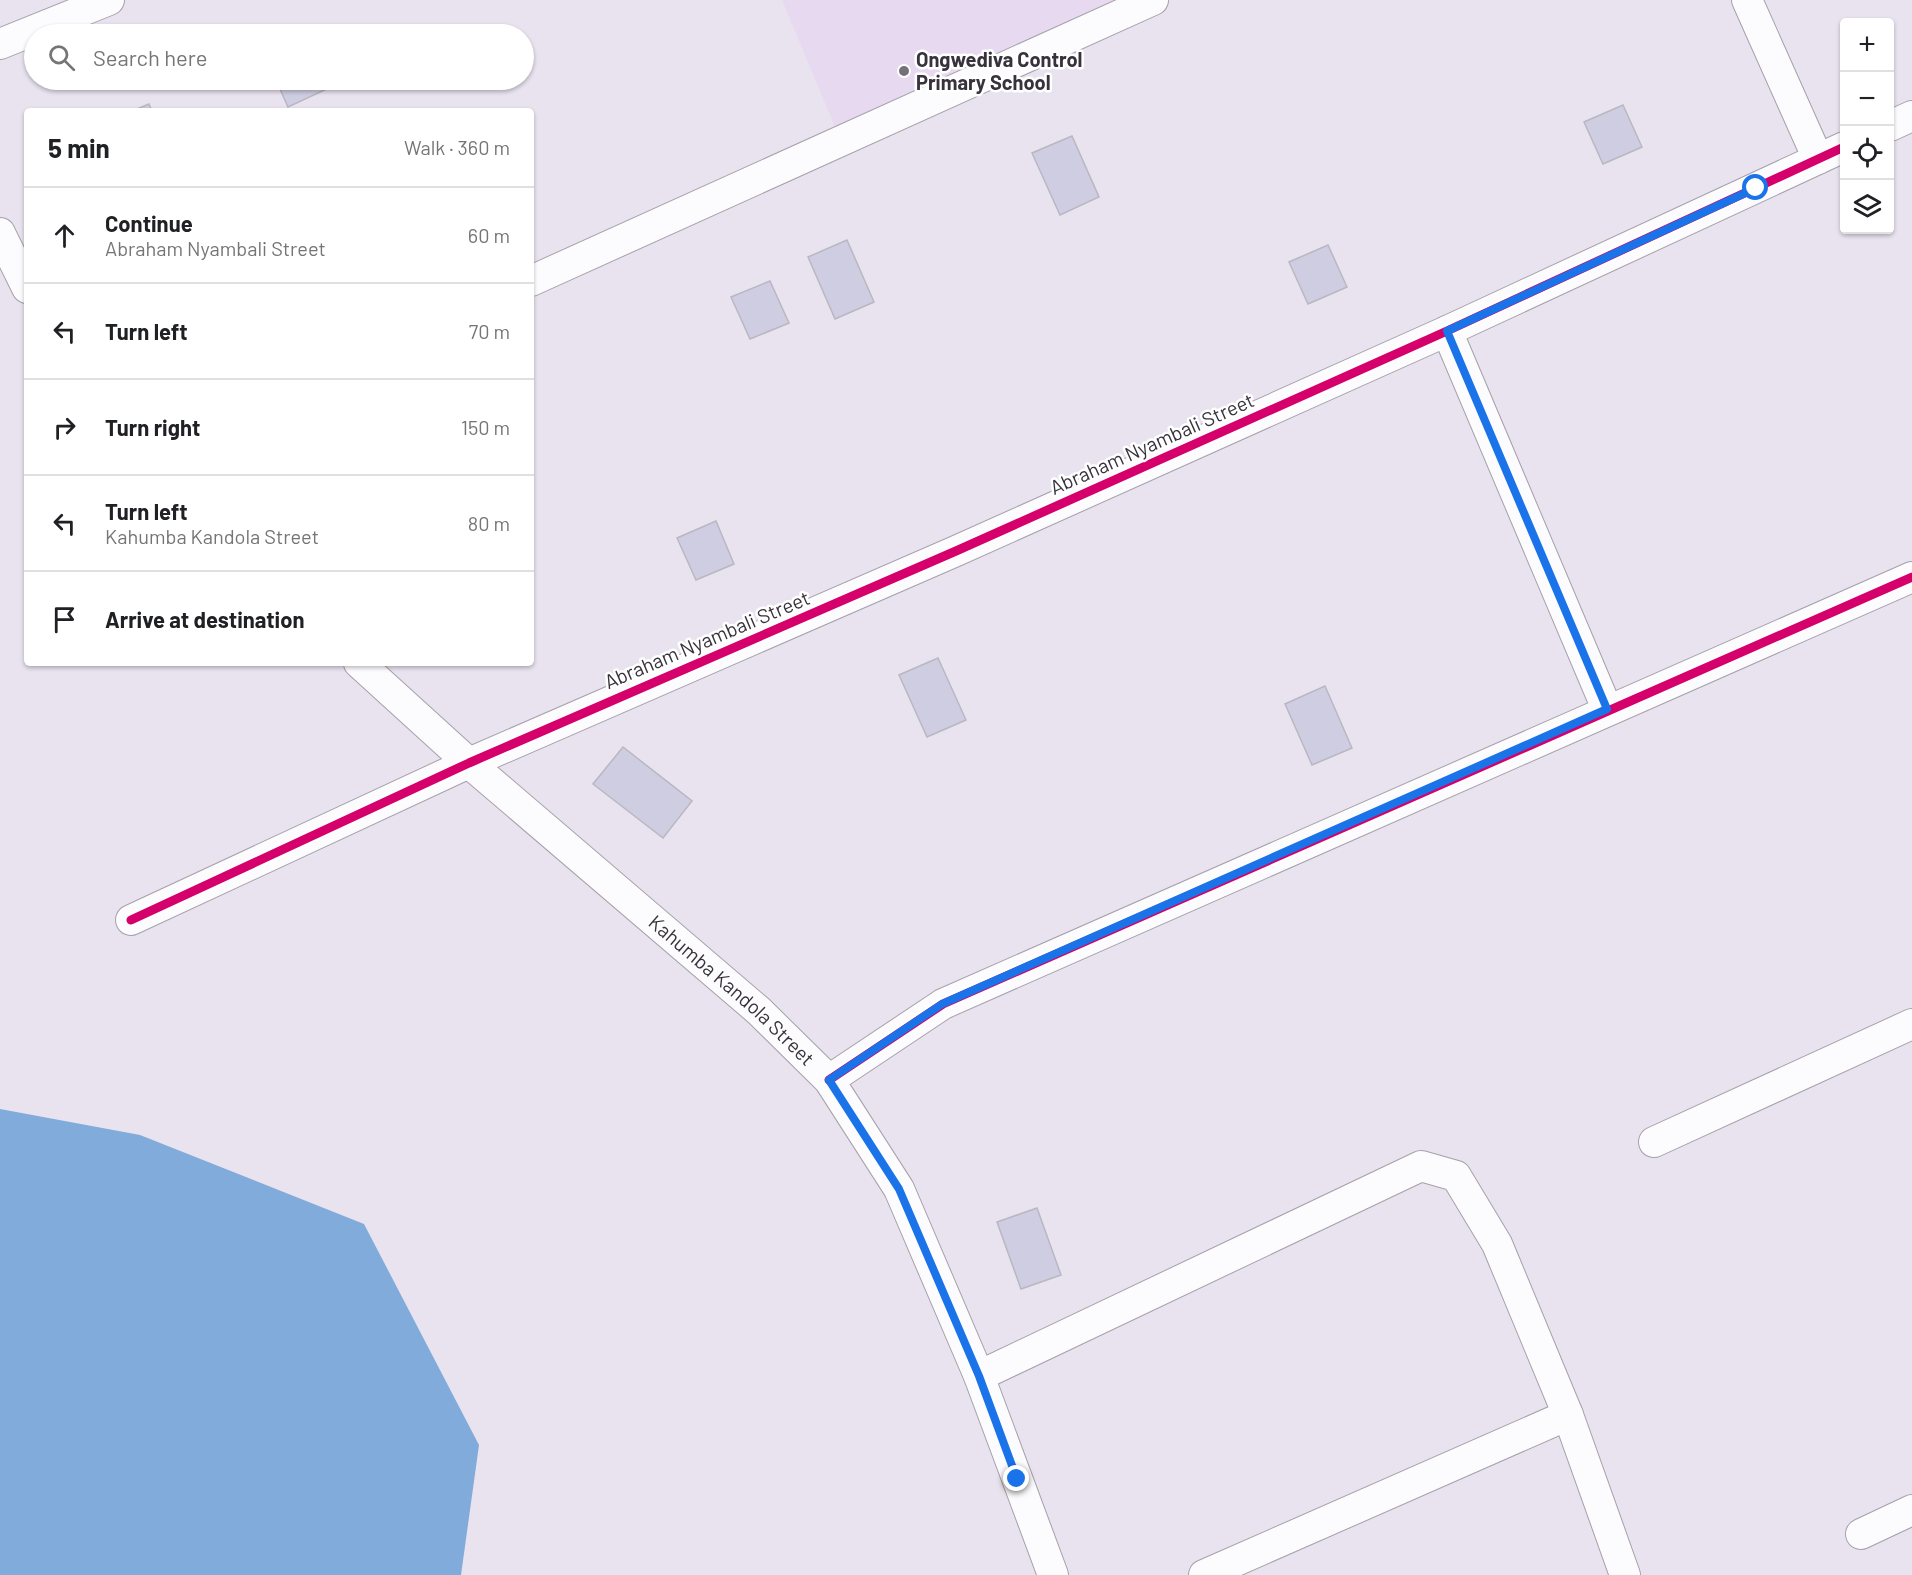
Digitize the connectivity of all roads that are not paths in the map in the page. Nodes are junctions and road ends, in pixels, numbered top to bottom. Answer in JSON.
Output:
{"nodes":[{"id":1,"x":109,"y":0,"type":"edge"},
{"id":2,"x":1152,"y":0,"type":"edge"},
{"id":3,"x":1747,"y":0,"type":"edge"},
{"id":4,"x":50,"y":24,"type":"edge"},
{"id":5,"x":24,"y":34,"type":"edge"},
{"id":6,"x":0,"y":44,"type":"edge"},
{"id":7,"x":1912,"y":116,"type":"edge"},
{"id":8,"x":1894,"y":124,"type":"edge"},
{"id":9,"x":1840,"y":149,"type":"edge"},
{"id":10,"x":1818,"y":159,"type":"junction"},
{"id":11,"x":0,"y":232,"type":"edge"},
{"id":12,"x":534,"y":280,"type":"edge"},
{"id":13,"x":24,"y":282,"type":"edge"},
{"id":14,"x":1447,"y":331,"type":"junction"},
{"id":15,"x":1912,"y":577,"type":"edge"},
{"id":16,"x":362,"y":666,"type":"edge"},
{"id":17,"x":1607,"y":709,"type":"junction"},
{"id":18,"x":469,"y":763,"type":"junction"},
{"id":19,"x":131,"y":920,"type":"dead end"},
{"id":20,"x":1912,"y":1024,"type":"edge"},
{"id":21,"x":829,"y":1080,"type":"junction"},
{"id":22,"x":1654,"y":1142,"type":"dead end"},
{"id":23,"x":979,"y":1376,"type":"junction"},
{"id":24,"x":1568,"y":1415,"type":"junction"},
{"id":25,"x":1912,"y":1510,"type":"edge"},
{"id":26,"x":1861,"y":1534,"type":"dead end"},
{"id":27,"x":1053,"y":1575,"type":"edge"},
{"id":28,"x":1204,"y":1575,"type":"edge"},
{"id":29,"x":1625,"y":1575,"type":"edge"}],
"edges":[{"from":1,"to":4,"type":"street"},
{"from":2,"to":12,"type":"street"},
{"from":3,"to":10,"type":"street"},
{"from":5,"to":6,"type":"street"},
{"from":7,"to":8,"type":"street"},
{"from":9,"to":10,"type":"street","name":"Abraham Nyambali Street"},
{"from":10,"to":14,"type":"street","name":"Abraham Nyambali Street"},
{"from":11,"to":13,"type":"street"},
{"from":14,"to":17,"type":"street"},
{"from":14,"to":18,"type":"street","name":"Abraham Nyambali Street"},
{"from":15,"to":17,"type":"street"},
{"from":16,"to":18,"type":"street","name":"Kahumba Kandola Street"},
{"from":17,"to":21,"type":"street"},
{"from":18,"to":19,"type":"street","name":"Abraham Nyambali Street"},
{"from":18,"to":21,"type":"street","name":"Kahumba Kandola Street"},
{"from":20,"to":22,"type":"street"},
{"from":21,"to":23,"type":"street","name":"Kahumba Kandola Street"},
{"from":23,"to":24,"type":"street"},
{"from":23,"to":27,"type":"street","name":"Kahumba Kandola Street"},
{"from":24,"to":28,"type":"street"},
{"from":24,"to":29,"type":"street"},
{"from":25,"to":26,"type":"street"}]}
